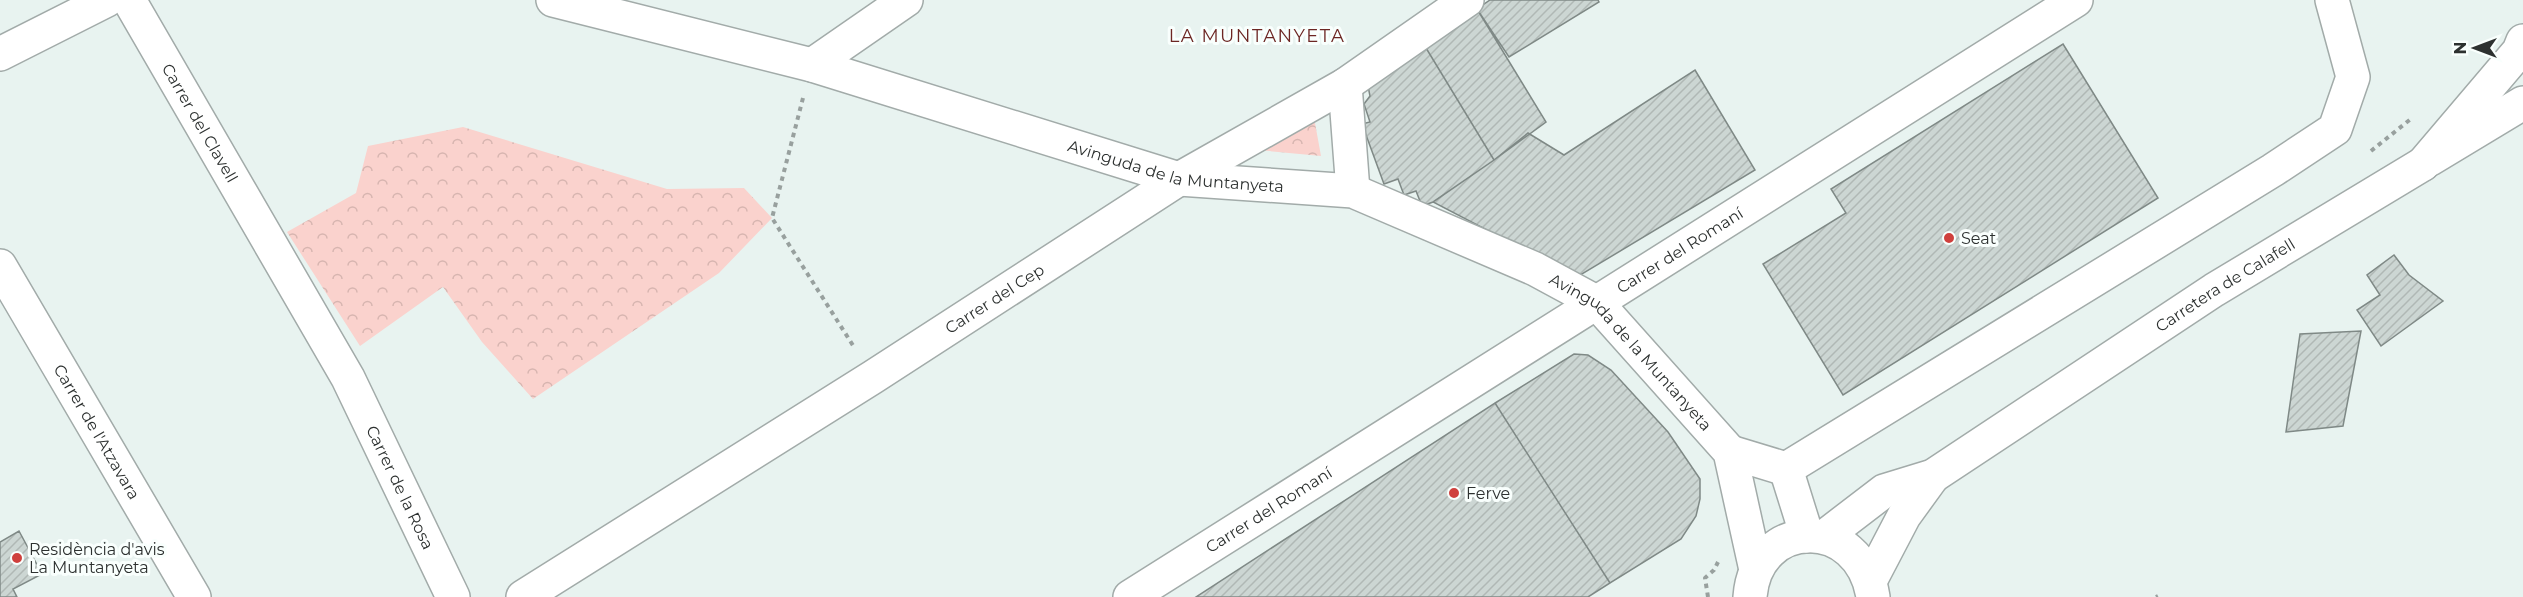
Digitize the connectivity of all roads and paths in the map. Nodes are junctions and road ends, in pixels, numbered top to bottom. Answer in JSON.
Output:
{"nodes":[{"id":1,"x":106,"y":0,"type":"edge"},
{"id":2,"x":129,"y":0,"type":"edge"},
{"id":3,"x":553,"y":0,"type":"edge"},
{"id":4,"x":906,"y":0,"type":"edge"},
{"id":5,"x":1467,"y":0,"type":"edge"},
{"id":6,"x":2076,"y":0,"type":"edge"},
{"id":7,"x":2332,"y":0,"type":"edge"},
{"id":8,"x":2523,"y":40,"type":"edge"},
{"id":9,"x":0,"y":54,"type":"edge"},
{"id":10,"x":812,"y":65,"type":"junction"},
{"id":11,"x":1345,"y":85,"type":"junction"},
{"id":12,"x":2523,"y":103,"type":"edge"},
{"id":13,"x":2423,"y":164,"type":"junction"},
{"id":14,"x":1179,"y":179,"type":"junction"},
{"id":15,"x":1353,"y":191,"type":"junction"},
{"id":16,"x":0,"y":266,"type":"edge"},
{"id":17,"x":1596,"y":302,"type":"junction"},
{"id":18,"x":873,"y":377,"type":"junction"},
{"id":19,"x":348,"y":378,"type":"joint"},
{"id":20,"x":1730,"y":452,"type":"junction"},
{"id":21,"x":1786,"y":469,"type":"junction"},
{"id":22,"x":1933,"y":476,"type":"junction"},
{"id":23,"x":1816,"y":536,"type":"junction"},
{"id":24,"x":1745,"y":587,"type":"edge"},
{"id":25,"x":1871,"y":589,"type":"edge"},
{"id":26,"x":194,"y":597,"type":"edge"},
{"id":27,"x":453,"y":597,"type":"edge"},
{"id":28,"x":523,"y":597,"type":"edge"},
{"id":29,"x":1130,"y":597,"type":"edge"}],
"edges":[{"from":1,"to":9,"type":"main road"},
{"from":2,"to":19,"type":"main road","name":"Carrer del Clavell"},
{"from":3,"to":10,"type":"main road","name":"Avinguda de la Muntanyeta"},
{"from":4,"to":10,"type":"main road"},
{"from":5,"to":11,"type":"main road","name":"Carrer del Cep"},
{"from":6,"to":17,"type":"main road","name":"Carrer del Romaní"},
{"from":7,"to":21,"type":"main road"},
{"from":8,"to":13,"type":"main road"},
{"from":10,"to":14,"type":"main road","name":"Avinguda de la Muntanyeta"},
{"from":10,"to":18,"type":"path"},
{"from":11,"to":14,"type":"main road","name":"Carrer del Cep"},
{"from":11,"to":15,"type":"main road"},
{"from":12,"to":13,"type":"main road","name":"Carretera de Calafell"},
{"from":13,"to":22,"type":"main road","name":"Carretera de Calafell"},
{"from":14,"to":15,"type":"main road","name":"Avinguda de la Muntanyeta"},
{"from":14,"to":18,"type":"main road","name":"Carrer del Cep"},
{"from":15,"to":17,"type":"main road","name":"Avinguda de la Muntanyeta"},
{"from":16,"to":26,"type":"main road","name":"Carrer de l'Atzavara"},
{"from":17,"to":20,"type":"main road","name":"Avinguda de la Muntanyeta"},
{"from":17,"to":29,"type":"main road","name":"Carrer del Romaní"},
{"from":18,"to":28,"type":"main road","name":"Carrer del Cep"},
{"from":19,"to":27,"type":"main road","name":"Carrer de la Rosa"},
{"from":20,"to":21,"type":"main road"},
{"from":20,"to":24,"type":"main road","name":"Avinguda de la Muntanyeta"},
{"from":21,"to":23,"type":"main road"},
{"from":22,"to":23,"type":"main road","name":"Carretera de Calafell"},
{"from":22,"to":25,"type":"main road","name":"Carretera de Calafell"},
{"from":23,"to":24,"type":"main road"},
{"from":23,"to":25,"type":"main road"}]}
